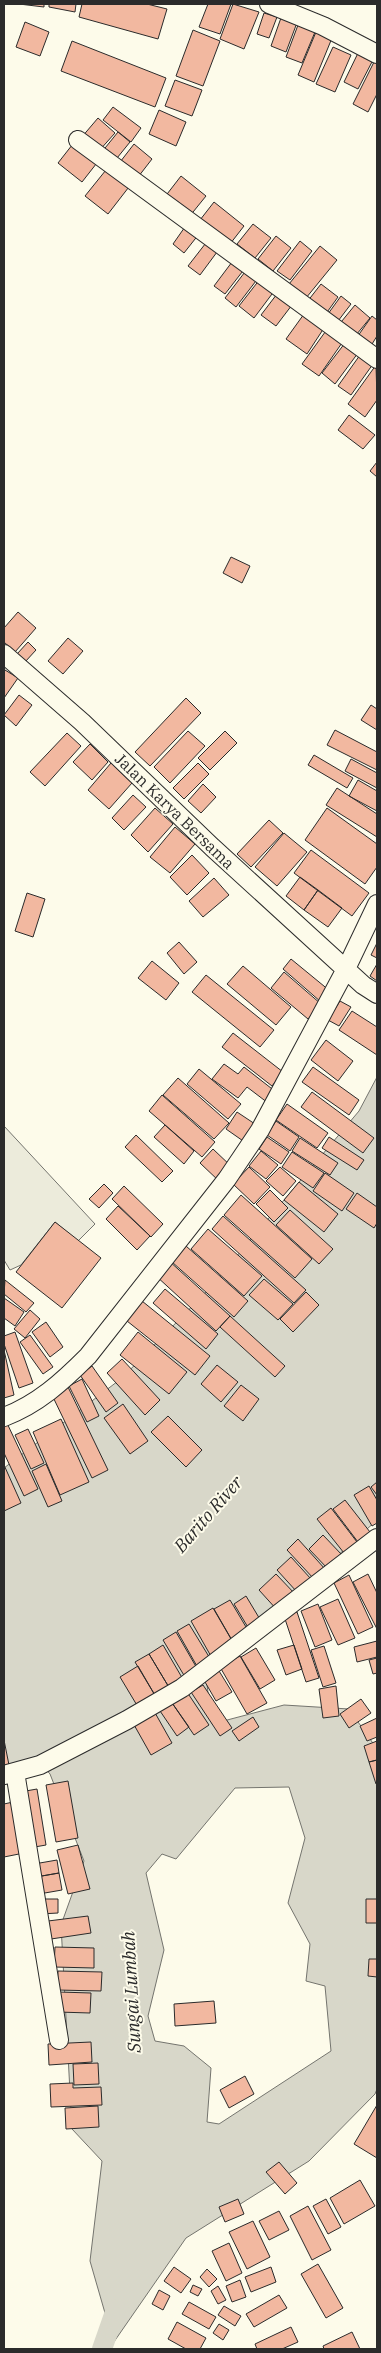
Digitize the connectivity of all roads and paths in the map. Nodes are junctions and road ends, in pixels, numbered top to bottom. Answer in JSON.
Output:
{"nodes":[{"id":1,"x":269,"y":4,"type":"edge"},
{"id":2,"x":377,"y":54,"type":"edge"},
{"id":3,"x":78,"y":140,"type":"dead end"},
{"id":4,"x":377,"y":359,"type":"edge"},
{"id":5,"x":4,"y":654,"type":"edge"},
{"id":6,"x":377,"y":904,"type":"edge"},
{"id":7,"x":346,"y":969,"type":"junction"},
{"id":8,"x":370,"y":989,"type":"edge"},
{"id":9,"x":4,"y":1417,"type":"edge"},
{"id":10,"x":377,"y":1538,"type":"edge"},
{"id":11,"x":9,"y":1774,"type":"edge"},
{"id":12,"x":59,"y":2040,"type":"dead end"}],
"edges":[{"from":1,"to":2,"type":"street"},
{"from":3,"to":4,"type":"street"},
{"from":5,"to":7,"type":"street","name":"Jalan Karya Bersama"},
{"from":6,"to":7,"type":"street"},
{"from":7,"to":8,"type":"street","name":"Jalan Karya Bersama"},
{"from":7,"to":9,"type":"street"},
{"from":10,"to":11,"type":"street"},
{"from":11,"to":12,"type":"street"}]}
